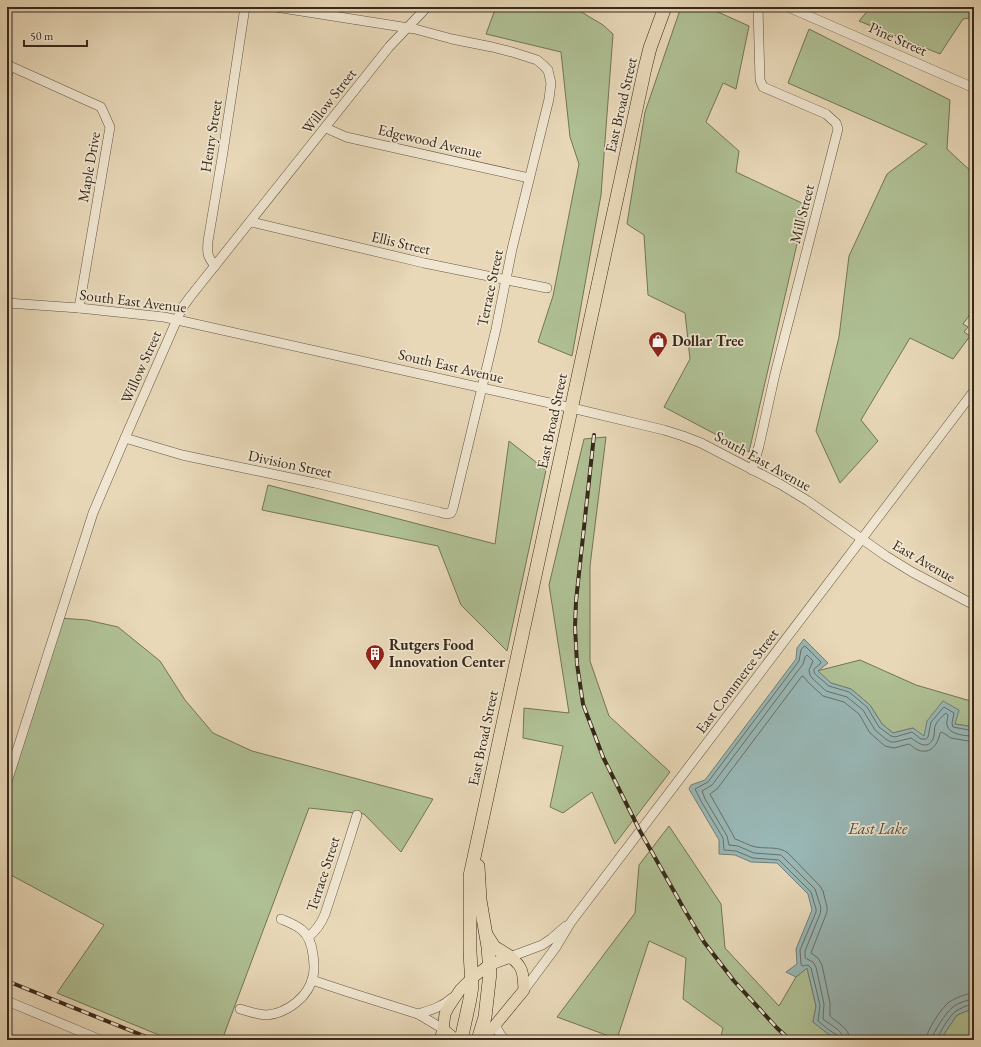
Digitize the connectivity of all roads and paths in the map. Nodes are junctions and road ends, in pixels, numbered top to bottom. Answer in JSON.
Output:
{"nodes":[{"id":1,"x":245,"y":7,"type":"edge"},
{"id":2,"x":276,"y":7,"type":"edge"},
{"id":3,"x":427,"y":7,"type":"edge"},
{"id":4,"x":666,"y":7,"type":"edge"},
{"id":5,"x":758,"y":7,"type":"edge"},
{"id":6,"x":788,"y":7,"type":"edge"},
{"id":7,"x":407,"y":28,"type":"junction"},
{"id":8,"x":7,"y":76,"type":"edge"},
{"id":9,"x":974,"y":88,"type":"edge"},
{"id":10,"x":326,"y":128,"type":"junction"},
{"id":11,"x":529,"y":178,"type":"junction"},
{"id":12,"x":250,"y":222,"type":"junction"},
{"id":13,"x":215,"y":266,"type":"junction"},
{"id":14,"x":506,"y":280,"type":"junction"},
{"id":15,"x":547,"y":288,"type":"dead end"},
{"id":16,"x":7,"y":303,"type":"edge"},
{"id":17,"x":79,"y":308,"type":"junction"},
{"id":18,"x":177,"y":319,"type":"junction"},
{"id":19,"x":482,"y":388,"type":"junction"},
{"id":20,"x":974,"y":391,"type":"edge"},
{"id":21,"x":572,"y":408,"type":"junction"},
{"id":22,"x":125,"y":438,"type":"junction"},
{"id":23,"x":752,"y":470,"type":"junction"},
{"id":24,"x":451,"y":513,"type":"joint"},
{"id":25,"x":861,"y":540,"type":"junction"},
{"id":26,"x":974,"y":605,"type":"edge"},
{"id":27,"x":7,"y":782,"type":"edge"},
{"id":28,"x":357,"y":815,"type":"dead end"},
{"id":29,"x":281,"y":918,"type":"dead end"},
{"id":30,"x":571,"y":922,"type":"junction"},
{"id":31,"x":480,"y":926,"type":"junction"},
{"id":32,"x":308,"y":937,"type":"junction"},
{"id":33,"x":510,"y":958,"type":"junction"},
{"id":34,"x":489,"y":965,"type":"junction"},
{"id":35,"x":471,"y":979,"type":"junction"},
{"id":36,"x":312,"y":980,"type":"junction"},
{"id":37,"x":460,"y":990,"type":"junction"},
{"id":38,"x":524,"y":990,"type":"junction"},
{"id":39,"x":7,"y":1001,"type":"edge"},
{"id":40,"x":240,"y":1009,"type":"dead end"},
{"id":41,"x":418,"y":1014,"type":"junction"},
{"id":42,"x":496,"y":1024,"type":"junction"},
{"id":43,"x":443,"y":1029,"type":"junction"},
{"id":44,"x":101,"y":1040,"type":"edge"},
{"id":45,"x":440,"y":1040,"type":"edge"},
{"id":46,"x":456,"y":1040,"type":"edge"},
{"id":47,"x":462,"y":1040,"type":"edge"},
{"id":48,"x":482,"y":1040,"type":"edge"},
{"id":49,"x":505,"y":1040,"type":"edge"}],
"edges":[{"from":1,"to":13,"type":"street","name":"Henry Street"},
{"from":2,"to":7,"type":"street"},
{"from":3,"to":7,"type":"street","name":"Willow Street"},
{"from":4,"to":21,"type":"highway","name":"East Broad Street"},
{"from":5,"to":23,"type":"street","name":"Mill Street"},
{"from":6,"to":9,"type":"street","name":"Pine Street"},
{"from":7,"to":10,"type":"street","name":"Willow Street"},
{"from":7,"to":11,"type":"street","name":"Terrace Street"},
{"from":8,"to":17,"type":"street","name":"Maple Drive"},
{"from":10,"to":11,"type":"street","name":"Edgewood Avenue"},
{"from":10,"to":12,"type":"street","name":"Willow Street"},
{"from":11,"to":14,"type":"street","name":"Terrace Street"},
{"from":12,"to":13,"type":"street","name":"Willow Street"},
{"from":12,"to":14,"type":"street","name":"Ellis Street"},
{"from":13,"to":18,"type":"street","name":"Willow Street"},
{"from":14,"to":15,"type":"street","name":"Ellis Street"},
{"from":14,"to":19,"type":"street","name":"Terrace Street"},
{"from":16,"to":17,"type":"street","name":"South East Avenue"},
{"from":17,"to":18,"type":"street","name":"South East Avenue"},
{"from":18,"to":19,"type":"street","name":"South East Avenue"},
{"from":18,"to":22,"type":"street","name":"Willow Street"},
{"from":19,"to":21,"type":"street","name":"South East Avenue"},
{"from":19,"to":24,"type":"street","name":"Terrace Street"},
{"from":20,"to":25,"type":"street","name":"East Commerce Street"},
{"from":21,"to":23,"type":"street","name":"South East Avenue"},
{"from":21,"to":31,"type":"highway","name":"East Broad Street"},
{"from":22,"to":24,"type":"street","name":"Division Street"},
{"from":22,"to":27,"type":"street","name":"Willow Street"},
{"from":23,"to":25,"type":"street","name":"South East Avenue"},
{"from":25,"to":26,"type":"street","name":"East Avenue"},
{"from":25,"to":30,"type":"street","name":"East Commerce Street"},
{"from":28,"to":32,"type":"street","name":"Terrace Street"},
{"from":29,"to":32,"type":"street"},
{"from":30,"to":33,"type":"street"},
{"from":30,"to":38,"type":"street","name":"East Commerce Street"},
{"from":31,"to":33,"type":"highway"},
{"from":31,"to":34,"type":"highway","name":"East Broad Street"},
{"from":31,"to":35,"type":"highway","name":"East Broad Street"},
{"from":32,"to":36,"type":"street"},
{"from":33,"to":34,"type":"main road"},
{"from":33,"to":38,"type":"main road"},
{"from":34,"to":35,"type":"main road"},
{"from":34,"to":48,"type":"highway","name":"East Broad Street"},
{"from":35,"to":37,"type":"main road"},
{"from":35,"to":47,"type":"highway","name":"East Broad Street"},
{"from":36,"to":40,"type":"street"},
{"from":36,"to":41,"type":"street"},
{"from":37,"to":41,"type":"street"},
{"from":37,"to":43,"type":"main road"},
{"from":38,"to":42,"type":"main road"},
{"from":39,"to":44,"type":"street"},
{"from":41,"to":43,"type":"street"},
{"from":42,"to":48,"type":"main road"},
{"from":42,"to":49,"type":"street"},
{"from":43,"to":45,"type":"main road"},
{"from":43,"to":46,"type":"main road"}]}
